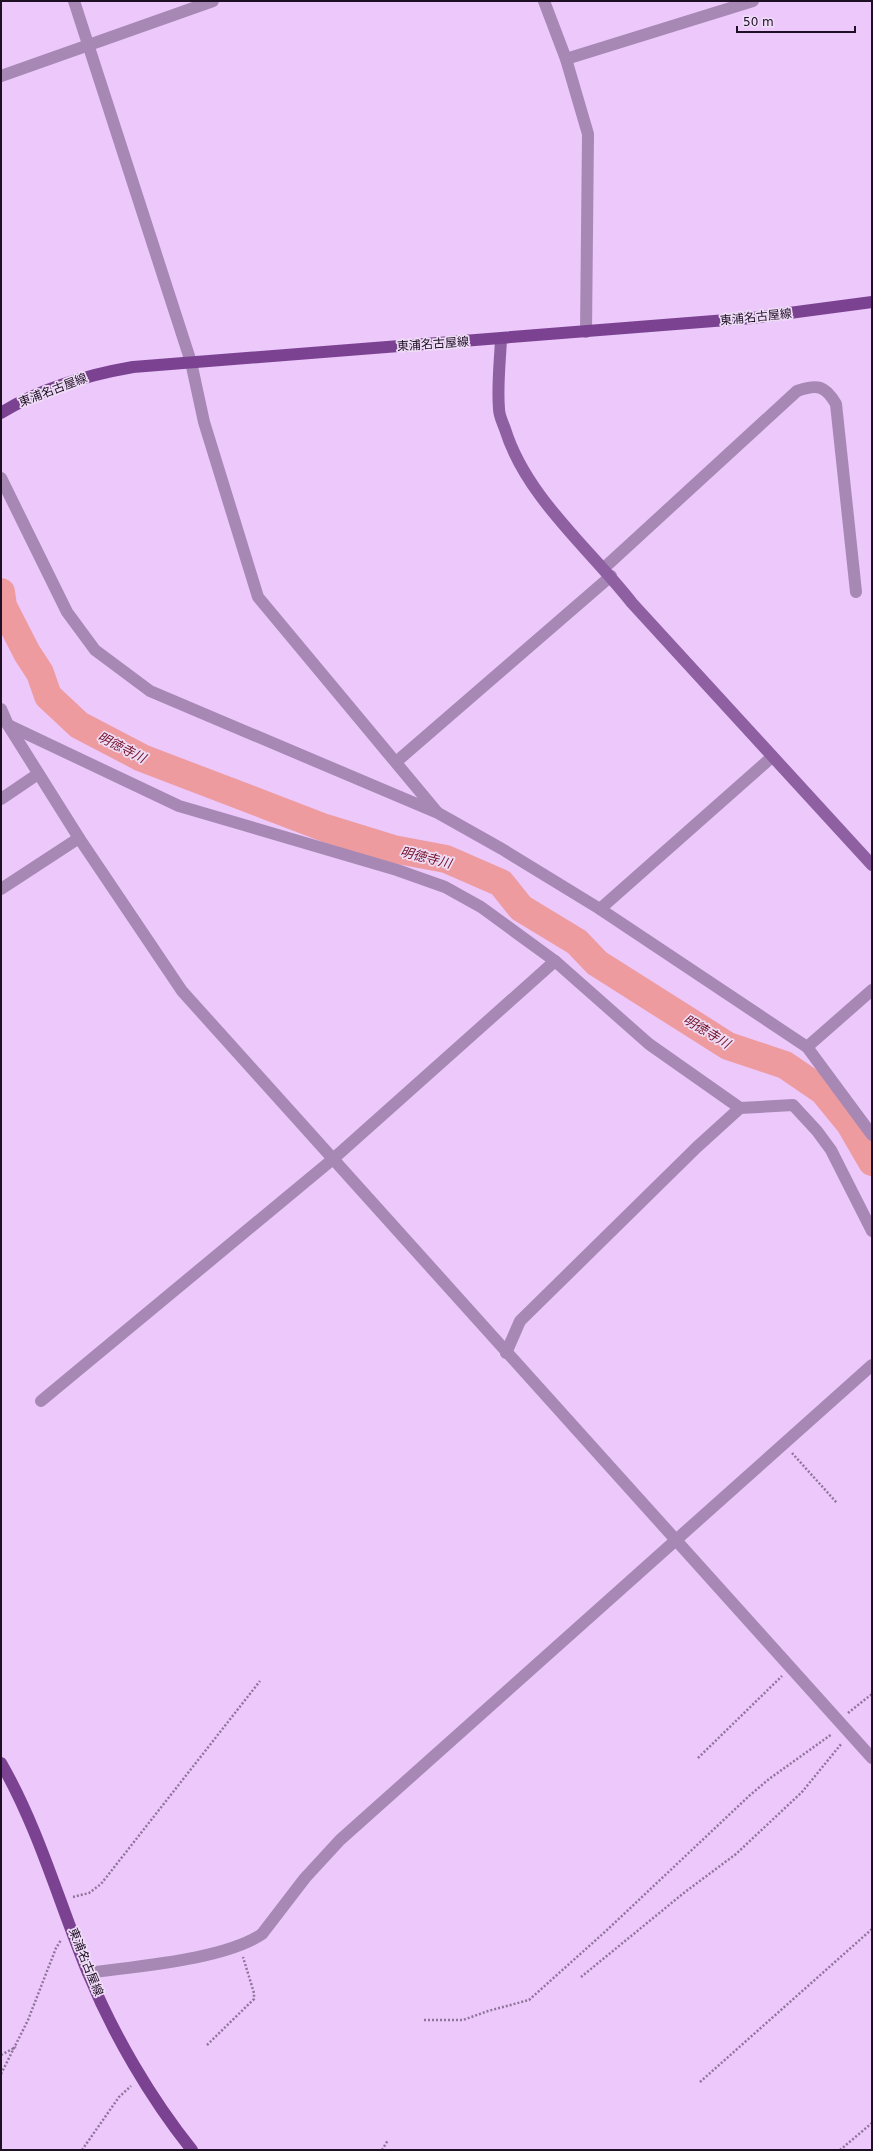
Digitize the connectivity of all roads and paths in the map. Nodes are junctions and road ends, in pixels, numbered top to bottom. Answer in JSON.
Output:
{"nodes":[{"id":1,"x":74,"y":1,"type":"edge"},
{"id":2,"x":213,"y":1,"type":"edge"},
{"id":3,"x":544,"y":1,"type":"edge"},
{"id":4,"x":753,"y":1,"type":"edge"},
{"id":5,"x":90,"y":45,"type":"junction"},
{"id":6,"x":566,"y":59,"type":"junction"},
{"id":7,"x":1,"y":76,"type":"edge"},
{"id":8,"x":872,"y":302,"type":"edge"},
{"id":9,"x":586,"y":332,"type":"junction"},
{"id":10,"x":501,"y":339,"type":"junction"},
{"id":11,"x":191,"y":362,"type":"junction"},
{"id":12,"x":1,"y":413,"type":"edge"},
{"id":13,"x":1,"y":478,"type":"edge"},
{"id":14,"x":607,"y":572,"type":"junction"},
{"id":15,"x":856,"y":592,"type":"dead end"},
{"id":16,"x":1,"y":709,"type":"edge"},
{"id":17,"x":8,"y":725,"type":"junction"},
{"id":18,"x":772,"y":757,"type":"junction"},
{"id":19,"x":396,"y":762,"type":"junction"},
{"id":20,"x":38,"y":774,"type":"junction"},
{"id":21,"x":1,"y":799,"type":"edge"},
{"id":22,"x":438,"y":813,"type":"junction"},
{"id":23,"x":79,"y":838,"type":"junction"},
{"id":24,"x":872,"y":865,"type":"edge"},
{"id":25,"x":1,"y":889,"type":"edge"},
{"id":26,"x":600,"y":909,"type":"junction"},
{"id":27,"x":555,"y":961,"type":"junction"},
{"id":28,"x":872,"y":990,"type":"edge"},
{"id":29,"x":807,"y":1047,"type":"junction"},
{"id":30,"x":740,"y":1108,"type":"junction"},
{"id":31,"x":872,"y":1135,"type":"edge"},
{"id":32,"x":333,"y":1159,"type":"junction"},
{"id":33,"x":872,"y":1231,"type":"edge"},
{"id":34,"x":506,"y":1353,"type":"junction"},
{"id":35,"x":872,"y":1365,"type":"edge"},
{"id":36,"x":41,"y":1401,"type":"dead end"},
{"id":37,"x":784,"y":1444,"type":"junction"},
{"id":38,"x":837,"y":1503,"type":"dead end"},
{"id":39,"x":676,"y":1540,"type":"junction"},
{"id":40,"x":791,"y":1667,"type":"junction"},
{"id":41,"x":260,"y":1681,"type":"dead end"},
{"id":42,"x":872,"y":1694,"type":"edge"},
{"id":43,"x":841,"y":1723,"type":"junction"},
{"id":44,"x":852,"y":1735,"type":"junction"},
{"id":45,"x":698,"y":1758,"type":"dead end"},
{"id":46,"x":872,"y":1758,"type":"edge"},
{"id":47,"x":1,"y":1763,"type":"edge"},
{"id":48,"x":61,"y":1900,"type":"junction"},
{"id":49,"x":872,"y":1929,"type":"edge"},
{"id":50,"x":73,"y":1932,"type":"junction"},
{"id":51,"x":238,"y":1946,"type":"junction"},
{"id":52,"x":88,"y":1973,"type":"junction"},
{"id":53,"x":581,"y":1977,"type":"dead end"},
{"id":54,"x":424,"y":2020,"type":"dead end"},
{"id":55,"x":207,"y":2045,"type":"dead end"},
{"id":56,"x":16,"y":2046,"type":"junction"},
{"id":57,"x":1,"y":2054,"type":"edge"},
{"id":58,"x":1,"y":2074,"type":"edge"},
{"id":59,"x":142,"y":2076,"type":"junction"},
{"id":60,"x":700,"y":2082,"type":"dead end"},
{"id":61,"x":872,"y":2123,"type":"edge"},
{"id":62,"x":388,"y":2140,"type":"dead end"},
{"id":63,"x":82,"y":2150,"type":"edge"},
{"id":64,"x":192,"y":2150,"type":"edge"},
{"id":65,"x":382,"y":2150,"type":"edge"},
{"id":66,"x":840,"y":2150,"type":"edge"}],
"edges":[{"from":1,"to":5,"type":"street"},
{"from":2,"to":5,"type":"street"},
{"from":3,"to":6,"type":"street"},
{"from":4,"to":6,"type":"street"},
{"from":5,"to":7,"type":"street"},
{"from":5,"to":11,"type":"street"},
{"from":6,"to":9,"type":"street"},
{"from":8,"to":9,"type":"main road","name":"東浦名古屋線"},
{"from":9,"to":10,"type":"main road","name":"東浦名古屋線"},
{"from":10,"to":11,"type":"main road","name":"東浦名古屋線"},
{"from":10,"to":14,"type":"street"},
{"from":11,"to":12,"type":"main road","name":"東浦名古屋線"},
{"from":11,"to":19,"type":"street"},
{"from":13,"to":22,"type":"street"},
{"from":14,"to":15,"type":"street"},
{"from":14,"to":18,"type":"street"},
{"from":14,"to":19,"type":"street"},
{"from":16,"to":17,"type":"street"},
{"from":17,"to":20,"type":"street"},
{"from":17,"to":27,"type":"street"},
{"from":18,"to":24,"type":"street"},
{"from":18,"to":26,"type":"street"},
{"from":19,"to":22,"type":"street"},
{"from":20,"to":21,"type":"street"},
{"from":20,"to":23,"type":"street"},
{"from":22,"to":26,"type":"street"},
{"from":23,"to":25,"type":"street"},
{"from":23,"to":32,"type":"street"},
{"from":26,"to":29,"type":"street"},
{"from":27,"to":30,"type":"street"},
{"from":27,"to":32,"type":"street"},
{"from":28,"to":29,"type":"street"},
{"from":29,"to":31,"type":"street"},
{"from":30,"to":33,"type":"street"},
{"from":30,"to":34,"type":"street"},
{"from":32,"to":34,"type":"street"},
{"from":32,"to":36,"type":"street"},
{"from":34,"to":39,"type":"street"},
{"from":35,"to":37,"type":"street"},
{"from":37,"to":38,"type":"path"},
{"from":37,"to":39,"type":"street"},
{"from":39,"to":40,"type":"street"},
{"from":39,"to":51,"type":"street"},
{"from":40,"to":43,"type":"street"},
{"from":40,"to":45,"type":"path"},
{"from":41,"to":48,"type":"path"},
{"from":42,"to":43,"type":"path"},
{"from":43,"to":44,"type":"street"},
{"from":43,"to":54,"type":"path"},
{"from":44,"to":46,"type":"street"},
{"from":44,"to":53,"type":"path"},
{"from":47,"to":48,"type":"main road","name":"東浦名古屋線"},
{"from":48,"to":50,"type":"main road","name":"東浦名古屋線"},
{"from":49,"to":60,"type":"path"},
{"from":50,"to":52,"type":"main road","name":"東浦名古屋線"},
{"from":50,"to":56,"type":"path"},
{"from":51,"to":52,"type":"street"},
{"from":51,"to":55,"type":"path"},
{"from":52,"to":59,"type":"main road","name":"東浦名古屋線"},
{"from":56,"to":57,"type":"path"},
{"from":56,"to":58,"type":"path"},
{"from":59,"to":63,"type":"path"},
{"from":59,"to":64,"type":"main road","name":"東浦名古屋線"},
{"from":61,"to":66,"type":"path"},
{"from":62,"to":65,"type":"path"}]}
